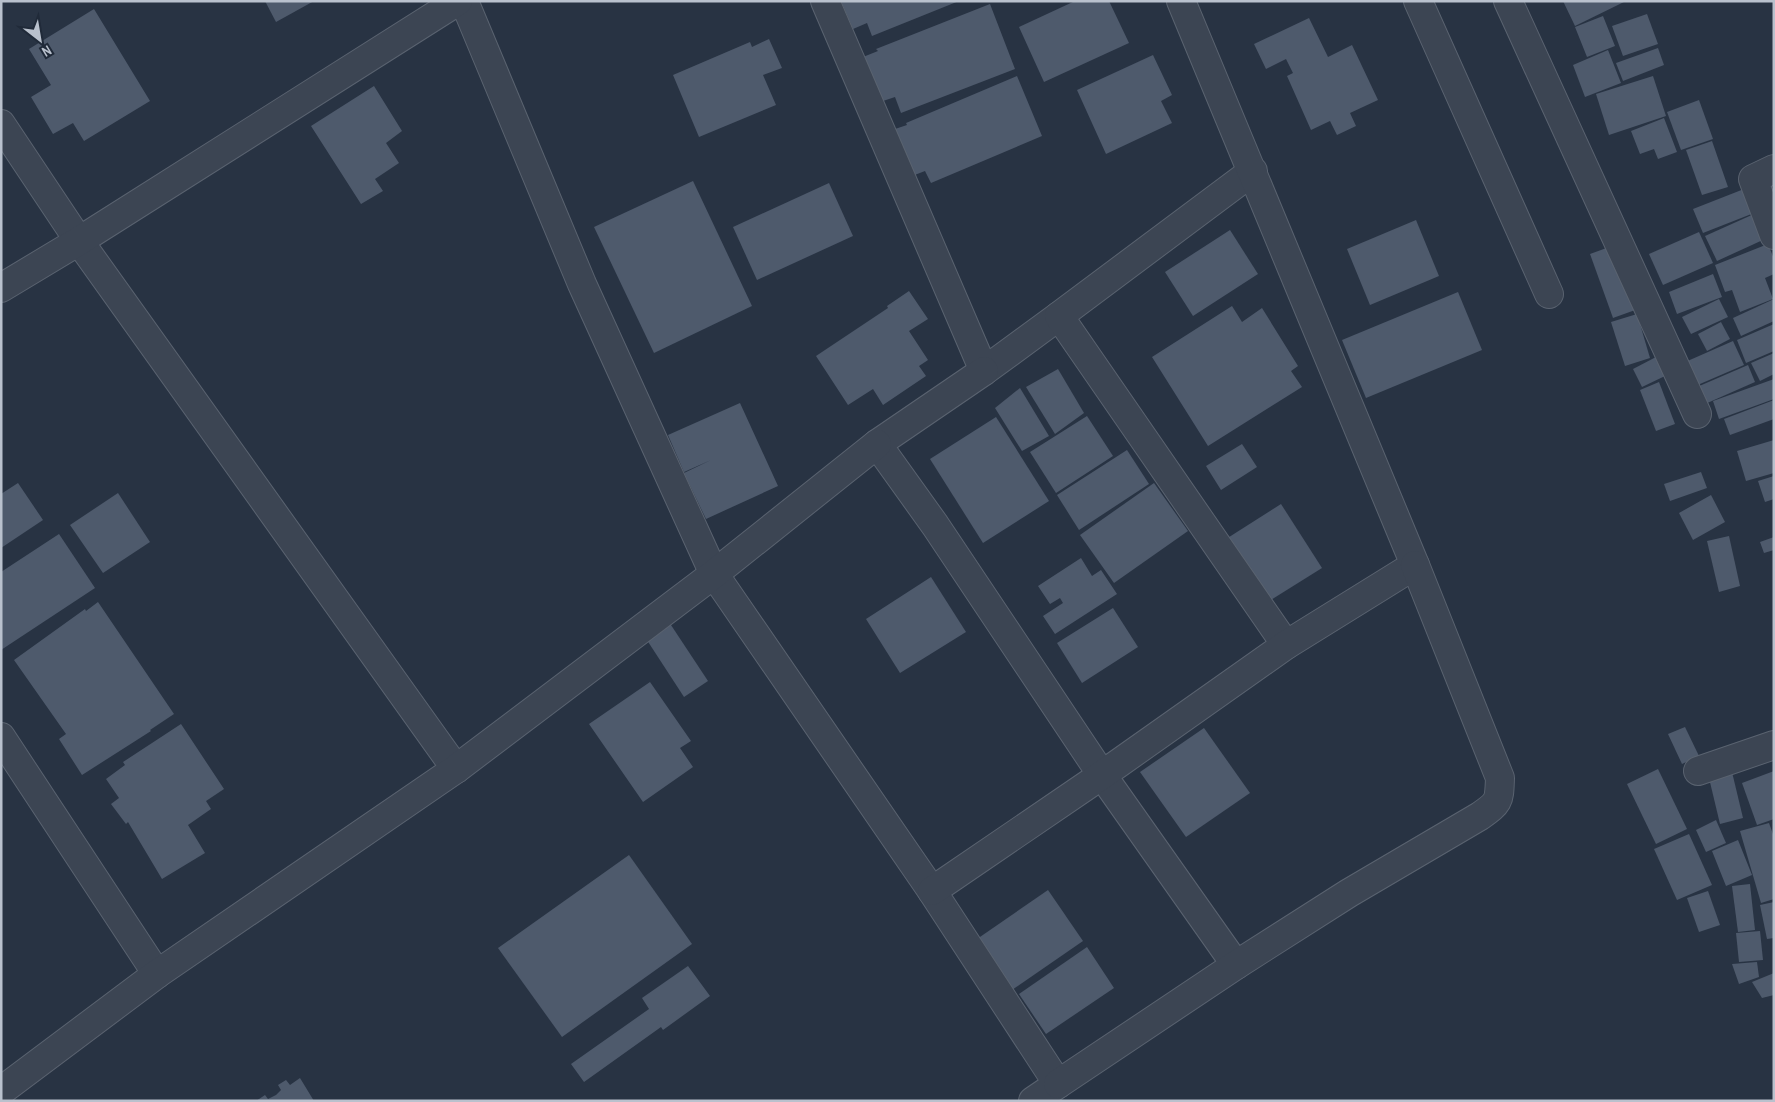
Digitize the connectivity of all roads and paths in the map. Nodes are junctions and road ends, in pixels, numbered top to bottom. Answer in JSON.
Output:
{"nodes":[{"id":1,"x":458,"y":1,"type":"edge"},
{"id":2,"x":464,"y":1,"type":"edge"},
{"id":3,"x":825,"y":1,"type":"edge"},
{"id":4,"x":1181,"y":1,"type":"edge"},
{"id":5,"x":1418,"y":1,"type":"edge"},
{"id":6,"x":1508,"y":1,"type":"edge"},
{"id":7,"x":1,"y":124,"type":"edge"},
{"id":8,"x":1774,"y":169,"type":"edge"},
{"id":9,"x":1253,"y":171,"type":"junction"},
{"id":10,"x":1774,"y":235,"type":"edge"},
{"id":11,"x":79,"y":241,"type":"junction"},
{"id":12,"x":1,"y":288,"type":"edge"},
{"id":13,"x":1549,"y":294,"type":"dead end"},
{"id":14,"x":1059,"y":316,"type":"junction"},
{"id":15,"x":984,"y":371,"type":"junction"},
{"id":16,"x":1697,"y":414,"type":"dead end"},
{"id":17,"x":877,"y":444,"type":"junction"},
{"id":18,"x":1415,"y":565,"type":"junction"},
{"id":19,"x":714,"y":574,"type":"junction"},
{"id":20,"x":1286,"y":645,"type":"junction"},
{"id":21,"x":1,"y":737,"type":"edge"},
{"id":22,"x":1774,"y":745,"type":"edge"},
{"id":23,"x":456,"y":769,"type":"junction"},
{"id":24,"x":1698,"y":771,"type":"dead end"},
{"id":25,"x":1102,"y":775,"type":"junction"},
{"id":26,"x":932,"y":891,"type":"junction"},
{"id":27,"x":1236,"y":964,"type":"junction"},
{"id":28,"x":158,"y":974,"type":"junction"},
{"id":29,"x":1058,"y":1084,"type":"junction"},
{"id":30,"x":1,"y":1091,"type":"edge"},
{"id":31,"x":1033,"y":1101,"type":"edge"}],
"edges":[{"from":1,"to":11,"type":"street"},
{"from":2,"to":19,"type":"street"},
{"from":3,"to":15,"type":"street"},
{"from":4,"to":9,"type":"street"},
{"from":5,"to":13,"type":"street"},
{"from":6,"to":16,"type":"street"},
{"from":7,"to":11,"type":"street"},
{"from":8,"to":10,"type":"street"},
{"from":9,"to":14,"type":"street"},
{"from":9,"to":18,"type":"street"},
{"from":11,"to":12,"type":"street"},
{"from":11,"to":23,"type":"street"},
{"from":14,"to":15,"type":"street"},
{"from":14,"to":20,"type":"street"},
{"from":15,"to":17,"type":"street"},
{"from":17,"to":19,"type":"street"},
{"from":17,"to":25,"type":"street"},
{"from":18,"to":20,"type":"street"},
{"from":18,"to":27,"type":"street"},
{"from":19,"to":23,"type":"street"},
{"from":19,"to":26,"type":"street"},
{"from":20,"to":25,"type":"street"},
{"from":21,"to":28,"type":"street"},
{"from":22,"to":24,"type":"street"},
{"from":23,"to":28,"type":"street"},
{"from":25,"to":26,"type":"street"},
{"from":25,"to":27,"type":"street"},
{"from":26,"to":29,"type":"street"},
{"from":27,"to":29,"type":"street"},
{"from":28,"to":30,"type":"street"},
{"from":29,"to":31,"type":"street"}]}
